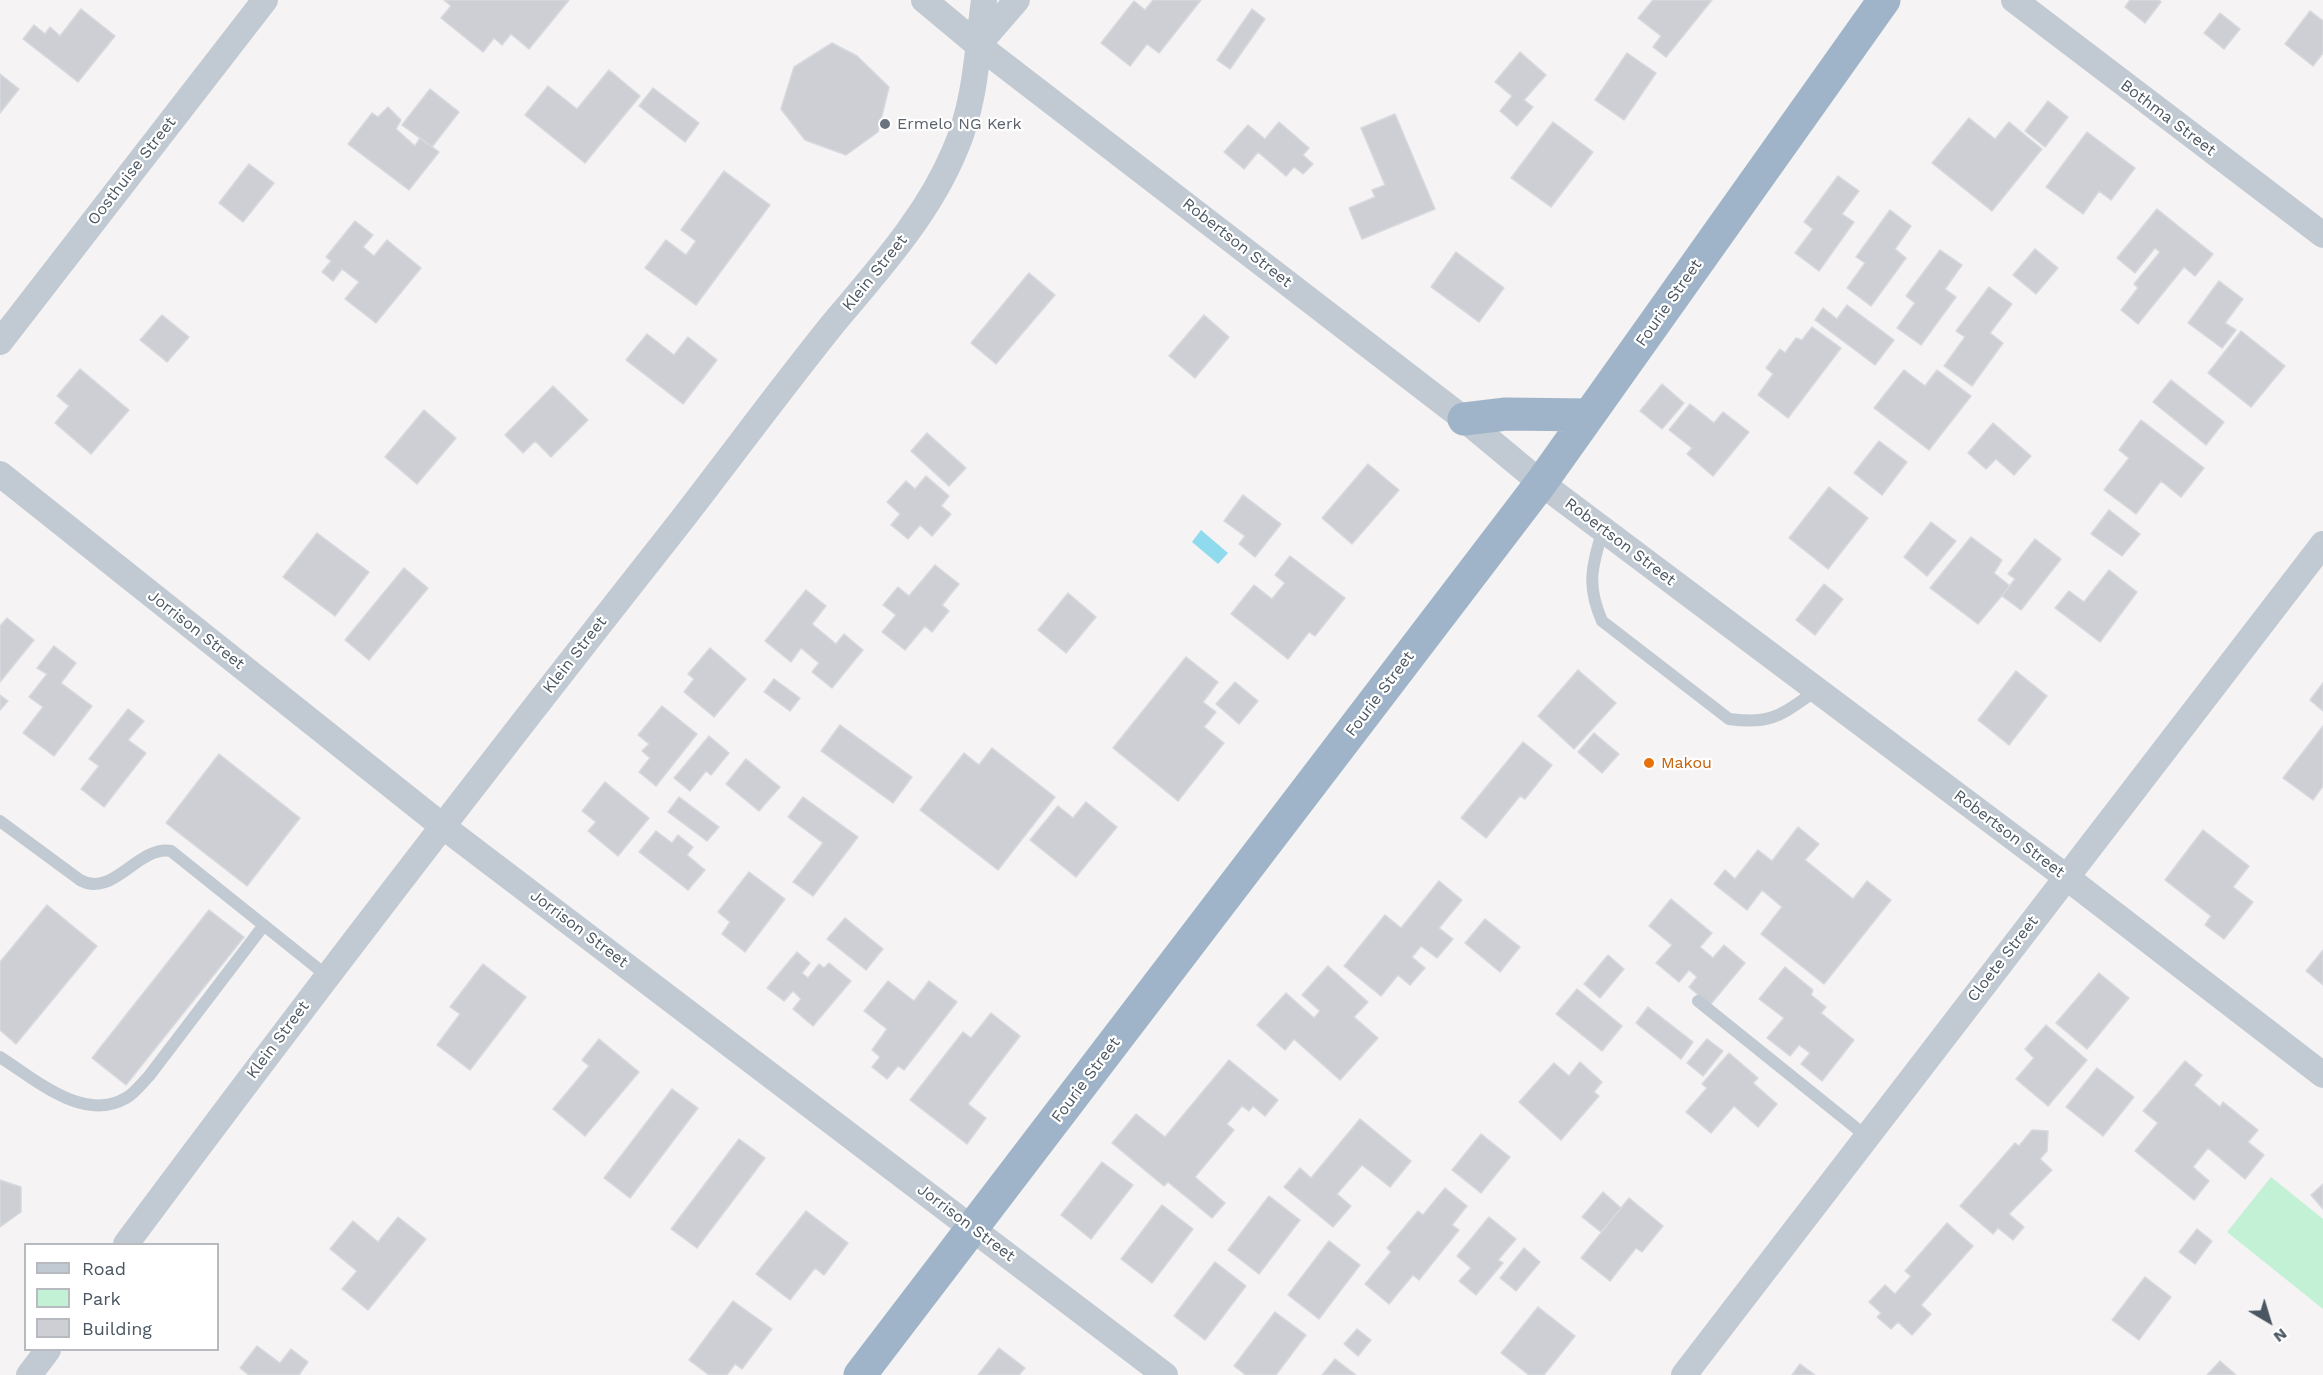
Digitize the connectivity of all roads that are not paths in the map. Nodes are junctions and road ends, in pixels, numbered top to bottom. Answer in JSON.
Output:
{"nodes":[{"id":1,"x":264,"y":0,"type":"edge"},
{"id":2,"x":924,"y":0,"type":"edge"},
{"id":3,"x":984,"y":0,"type":"edge"},
{"id":4,"x":1017,"y":0,"type":"edge"},
{"id":5,"x":1884,"y":0,"type":"edge"},
{"id":6,"x":2014,"y":0,"type":"edge"},
{"id":7,"x":978,"y":45,"type":"junction"},
{"id":8,"x":2323,"y":235,"type":"edge"},
{"id":9,"x":0,"y":342,"type":"edge"},
{"id":10,"x":1589,"y":415,"type":"junction"},
{"id":11,"x":1464,"y":419,"type":"junction"},
{"id":12,"x":0,"y":474,"type":"edge"},
{"id":13,"x":1541,"y":483,"type":"junction"},
{"id":14,"x":1603,"y":530,"type":"junction"},
{"id":15,"x":2323,"y":544,"type":"edge"},
{"id":16,"x":1817,"y":690,"type":"junction"},
{"id":17,"x":0,"y":821,"type":"edge"},
{"id":18,"x":441,"y":825,"type":"junction"},
{"id":19,"x":2066,"y":877,"type":"junction"},
{"id":20,"x":264,"y":925,"type":"junction"},
{"id":21,"x":326,"y":975,"type":"junction"},
{"id":22,"x":1698,"y":1001,"type":"dead end"},
{"id":23,"x":0,"y":1057,"type":"edge"},
{"id":24,"x":2323,"y":1075,"type":"edge"},
{"id":25,"x":1866,"y":1136,"type":"junction"},
{"id":26,"x":972,"y":1228,"type":"junction"},
{"id":27,"x":127,"y":1243,"type":"edge"},
{"id":28,"x":47,"y":1351,"type":"edge"},
{"id":29,"x":29,"y":1375,"type":"edge"},
{"id":30,"x":860,"y":1375,"type":"edge"},
{"id":31,"x":1165,"y":1375,"type":"edge"},
{"id":32,"x":1684,"y":1375,"type":"edge"}],
"edges":[{"from":1,"to":9,"type":"street","name":"Oosthuise Street"},
{"from":2,"to":7,"type":"street","name":"Robertson Street"},
{"from":3,"to":7,"type":"street","name":"Klein Street"},
{"from":4,"to":7,"type":"street"},
{"from":5,"to":10,"type":"highway","name":"Fourie Street"},
{"from":6,"to":8,"type":"street","name":"Bothma Street"},
{"from":7,"to":11,"type":"street","name":"Robertson Street"},
{"from":7,"to":18,"type":"street","name":"Klein Street"},
{"from":10,"to":11,"type":"highway"},
{"from":10,"to":13,"type":"highway","name":"Fourie Street"},
{"from":11,"to":13,"type":"street","name":"Robertson Street"},
{"from":12,"to":18,"type":"street","name":"Jorrison Street"},
{"from":13,"to":14,"type":"street","name":"Robertson Street"},
{"from":13,"to":26,"type":"highway","name":"Fourie Street"},
{"from":14,"to":16,"type":"street","name":"Robertson Street"},
{"from":14,"to":16,"type":"lane"},
{"from":15,"to":19,"type":"street","name":"Cloete Street"},
{"from":16,"to":19,"type":"street","name":"Robertson Street"},
{"from":17,"to":20,"type":"lane"},
{"from":18,"to":21,"type":"street","name":"Klein Street"},
{"from":18,"to":26,"type":"street","name":"Jorrison Street"},
{"from":19,"to":24,"type":"street","name":"Robertson Street"},
{"from":19,"to":25,"type":"street","name":"Cloete Street"},
{"from":20,"to":21,"type":"lane"},
{"from":20,"to":23,"type":"lane"},
{"from":21,"to":27,"type":"street","name":"Klein Street"},
{"from":22,"to":25,"type":"lane"},
{"from":25,"to":32,"type":"street","name":"Cloete Street"},
{"from":26,"to":30,"type":"highway","name":"Fourie Street"},
{"from":26,"to":31,"type":"street","name":"Jorrison Street"},
{"from":28,"to":29,"type":"street"}]}
